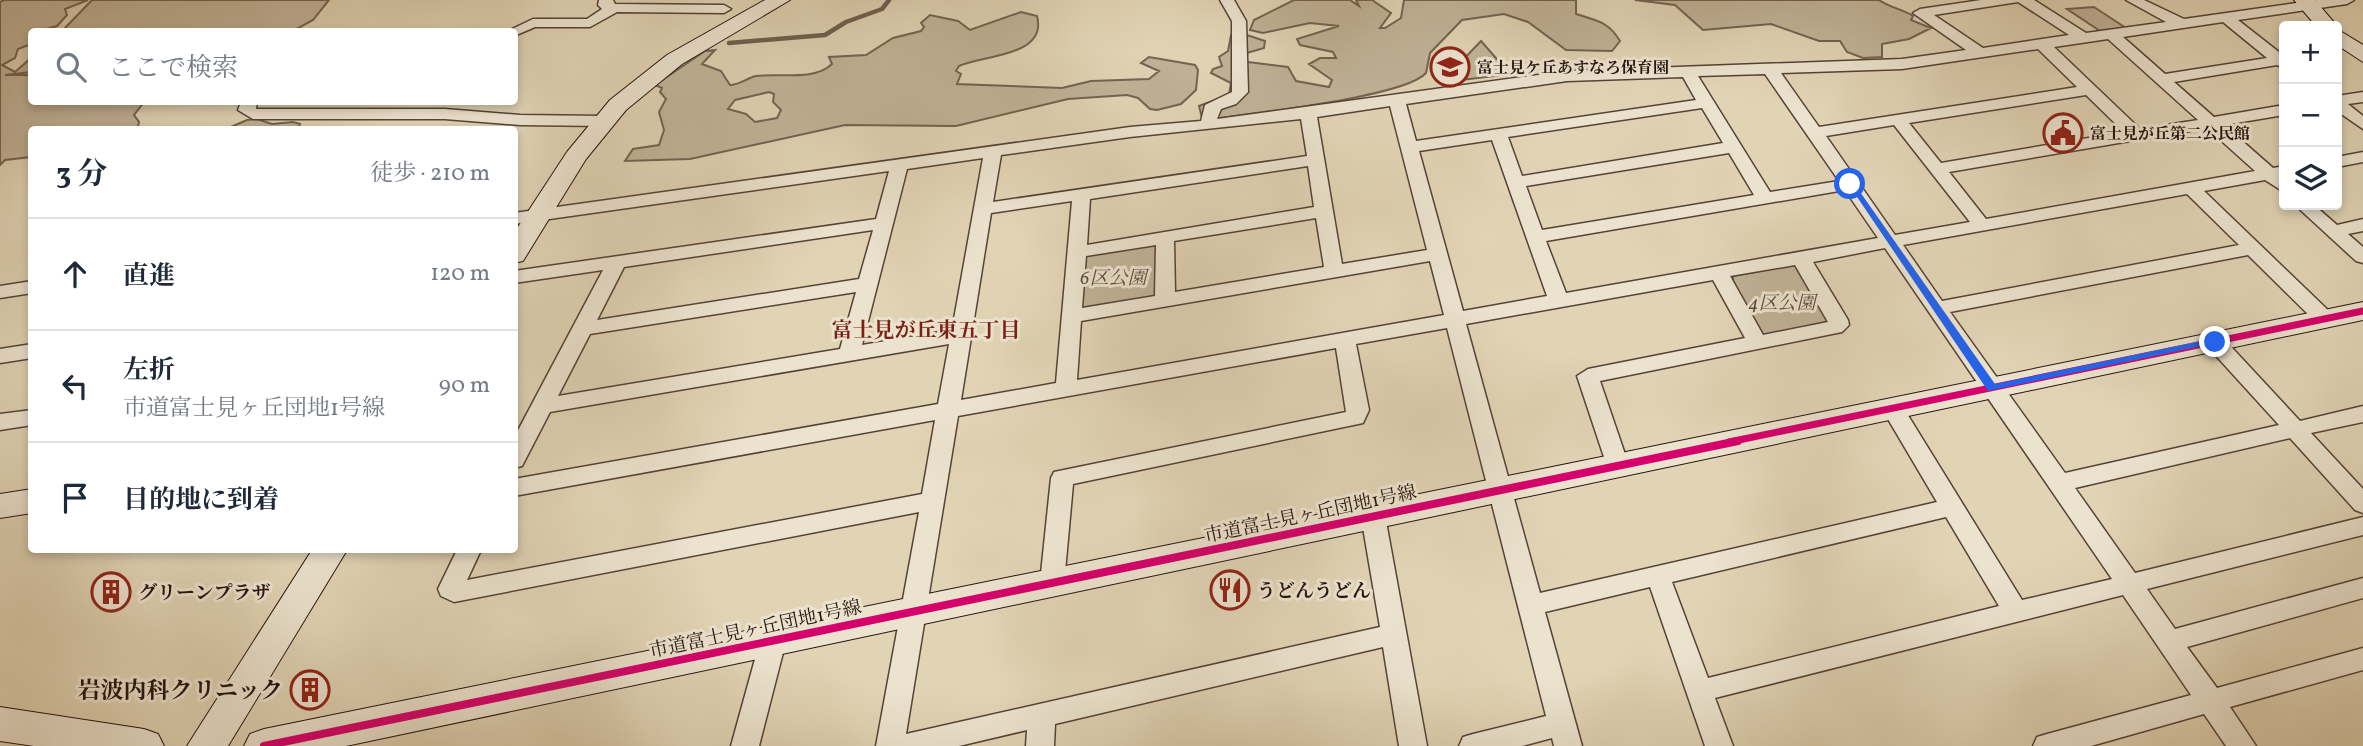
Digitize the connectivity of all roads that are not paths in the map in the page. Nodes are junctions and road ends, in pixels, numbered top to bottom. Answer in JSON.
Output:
{"nodes":[{"id":1,"x":780,"y":0,"type":"edge"},
{"id":2,"x":1227,"y":0,"type":"edge"},
{"id":3,"x":2011,"y":0,"type":"edge"},
{"id":4,"x":2024,"y":0,"type":"edge"},
{"id":5,"x":2133,"y":0,"type":"edge"},
{"id":6,"x":2347,"y":0,"type":"edge"},
{"id":7,"x":610,"y":4,"type":"edge"},
{"id":8,"x":2307,"y":4,"type":"edge"},
{"id":9,"x":727,"y":5,"type":"edge"},
{"id":10,"x":2228,"y":19,"type":"junction"},
{"id":11,"x":2322,"y":21,"type":"edge"},
{"id":12,"x":2185,"y":25,"type":"junction"},
{"id":13,"x":518,"y":30,"type":"edge"},
{"id":14,"x":2112,"y":35,"type":"junction"},
{"id":15,"x":712,"y":38,"type":"junction"},
{"id":16,"x":2085,"y":38,"type":"junction"},
{"id":17,"x":2342,"y":39,"type":"edge"},
{"id":18,"x":2043,"y":45,"type":"junction"},
{"id":19,"x":1981,"y":53,"type":"junction"},
{"id":20,"x":2363,"y":55,"type":"edge"},
{"id":21,"x":2279,"y":59,"type":"edge"},
{"id":22,"x":2279,"y":61,"type":"edge"},
{"id":23,"x":1770,"y":69,"type":"junction"},
{"id":24,"x":1687,"y":71,"type":"junction"},
{"id":25,"x":2161,"y":79,"type":"junction"},
{"id":26,"x":2090,"y":90,"type":"junction"},
{"id":27,"x":2363,"y":97,"type":"edge"},
{"id":28,"x":1397,"y":100,"type":"junction"},
{"id":29,"x":2342,"y":101,"type":"edge"},
{"id":30,"x":1706,"y":103,"type":"junction"},
{"id":31,"x":248,"y":105,"type":"edge"},
{"id":32,"x":2342,"y":106,"type":"edge"},
{"id":33,"x":437,"y":108,"type":"edge"},
{"id":34,"x":2279,"y":111,"type":"edge"},
{"id":35,"x":1308,"y":112,"type":"junction"},
{"id":36,"x":1898,"y":120,"type":"junction"},
{"id":37,"x":603,"y":121,"type":"junction"},
{"id":38,"x":2211,"y":122,"type":"junction"},
{"id":39,"x":2363,"y":124,"type":"edge"},
{"id":40,"x":1209,"y":125,"type":"junction"},
{"id":41,"x":1814,"y":132,"type":"junction"},
{"id":42,"x":1498,"y":134,"type":"junction"},
{"id":43,"x":2136,"y":135,"type":"junction"},
{"id":44,"x":1410,"y":147,"type":"junction"},
{"id":45,"x":1733,"y":147,"type":"junction"},
{"id":46,"x":993,"y":151,"type":"junction"},
{"id":47,"x":2363,"y":157,"type":"edge"},
{"id":48,"x":1316,"y":160,"type":"junction"},
{"id":49,"x":2342,"y":161,"type":"edge"},
{"id":50,"x":900,"y":165,"type":"junction"},
{"id":51,"x":1937,"y":169,"type":"junction"},
{"id":52,"x":2279,"y":177,"type":"edge"},
{"id":53,"x":1515,"y":182,"type":"junction"},
{"id":54,"x":1850,"y":184,"type":"junction"},
{"id":55,"x":2191,"y":188,"type":"junction"},
{"id":56,"x":1081,"y":195,"type":"junction"},
{"id":57,"x":1765,"y":198,"type":"junction"},
{"id":58,"x":983,"y":209,"type":"junction"},
{"id":59,"x":2310,"y":210,"type":"edge"},
{"id":60,"x":1324,"y":211,"type":"junction"},
{"id":61,"x":540,"y":216,"type":"junction"},
{"id":62,"x":518,"y":219,"type":"edge"},
{"id":63,"x":884,"y":223,"type":"junction"},
{"id":64,"x":1982,"y":225,"type":"junction"},
{"id":65,"x":2363,"y":225,"type":"edge"},
{"id":66,"x":2334,"y":231,"type":"junction"},
{"id":67,"x":1536,"y":237,"type":"junction"},
{"id":68,"x":1164,"y":238,"type":"junction"},
{"id":69,"x":1890,"y":242,"type":"junction"},
{"id":70,"x":2253,"y":248,"type":"junction"},
{"id":71,"x":518,"y":250,"type":"edge"},
{"id":72,"x":1077,"y":252,"type":"junction"},
{"id":73,"x":1438,"y":254,"type":"junction"},
{"id":74,"x":2363,"y":257,"type":"edge"},
{"id":75,"x":1801,"y":258,"type":"junction"},
{"id":76,"x":617,"y":262,"type":"junction"},
{"id":77,"x":1334,"y":272,"type":"junction"},
{"id":78,"x":1718,"y":272,"type":"junction"},
{"id":79,"x":518,"y":276,"type":"edge"},
{"id":80,"x":868,"y":284,"type":"junction"},
{"id":81,"x":28,"y":288,"type":"edge"},
{"id":82,"x":0,"y":292,"type":"edge"},
{"id":83,"x":1165,"y":300,"type":"junction"},
{"id":84,"x":1559,"y":301,"type":"junction"},
{"id":85,"x":1937,"y":308,"type":"junction"},
{"id":86,"x":2363,"y":311,"type":"edge"},
{"id":87,"x":1072,"y":316,"type":"junction"},
{"id":88,"x":2325,"y":319,"type":"junction"},
{"id":89,"x":1455,"y":320,"type":"junction"},
{"id":90,"x":582,"y":329,"type":"junction"},
{"id":91,"x":961,"y":335,"type":"junction"},
{"id":92,"x":1345,"y":339,"type":"junction"},
{"id":93,"x":1757,"y":342,"type":"junction"},
{"id":94,"x":2215,"y":342,"type":"junction"},
{"id":95,"x":28,"y":352,"type":"edge"},
{"id":96,"x":849,"y":354,"type":"junction"},
{"id":97,"x":0,"y":356,"type":"edge"},
{"id":98,"x":1993,"y":388,"type":"junction"},
{"id":99,"x":1066,"y":389,"type":"junction"},
{"id":100,"x":542,"y":406,"type":"junction"},
{"id":101,"x":1893,"y":409,"type":"junction"},
{"id":102,"x":948,"y":410,"type":"junction"},
{"id":103,"x":2363,"y":414,"type":"edge"},
{"id":104,"x":28,"y":418,"type":"edge"},
{"id":105,"x":0,"y":422,"type":"edge"},
{"id":106,"x":2295,"y":429,"type":"junction"},
{"id":107,"x":518,"y":452,"type":"edge"},
{"id":108,"x":1618,"y":466,"type":"junction"},
{"id":109,"x":2059,"y":483,"type":"junction"},
{"id":110,"x":518,"y":487,"type":"edge"},
{"id":111,"x":1501,"y":490,"type":"junction"},
{"id":112,"x":933,"y":501,"type":"junction"},
{"id":113,"x":28,"y":502,"type":"edge"},
{"id":114,"x":2363,"y":504,"type":"edge"},
{"id":115,"x":0,"y":506,"type":"edge"},
{"id":116,"x":1952,"y":507,"type":"junction"},
{"id":117,"x":1373,"y":516,"type":"junction"},
{"id":118,"x":2363,"y":526,"type":"edge"},
{"id":119,"x":328,"y":553,"type":"edge"},
{"id":120,"x":468,"y":553,"type":"edge"},
{"id":121,"x":1658,"y":576,"type":"junction"},
{"id":122,"x":1052,"y":583,"type":"junction"},
{"id":123,"x":2129,"y":584,"type":"junction"},
{"id":124,"x":2363,"y":588,"type":"edge"},
{"id":125,"x":1531,"y":605,"type":"junction"},
{"id":126,"x":913,"y":612,"type":"junction"},
{"id":127,"x":2016,"y":612,"type":"junction"},
{"id":128,"x":1394,"y":634,"type":"junction"},
{"id":129,"x":773,"y":641,"type":"junction"},
{"id":130,"x":2169,"y":641,"type":"junction"},
{"id":131,"x":2363,"y":659,"type":"edge"},
{"id":132,"x":1699,"y":691,"type":"junction"},
{"id":133,"x":2211,"y":701,"type":"junction"},
{"id":134,"x":1042,"y":714,"type":"junction"},
{"id":135,"x":0,"y":724,"type":"edge"},
{"id":136,"x":1565,"y":735,"type":"edge"},
{"id":137,"x":2094,"y":740,"type":"edge"},
{"id":138,"x":144,"y":746,"type":"edge"},
{"id":139,"x":207,"y":746,"type":"edge"},
{"id":140,"x":264,"y":746,"type":"edge"},
{"id":141,"x":745,"y":746,"type":"edge"},
{"id":142,"x":890,"y":746,"type":"edge"},
{"id":143,"x":907,"y":746,"type":"edge"},
{"id":144,"x":1040,"y":746,"type":"edge"},
{"id":145,"x":1413,"y":746,"type":"edge"},
{"id":146,"x":1473,"y":746,"type":"edge"},
{"id":147,"x":1719,"y":746,"type":"edge"},
{"id":148,"x":2047,"y":746,"type":"edge"},
{"id":149,"x":2242,"y":746,"type":"edge"}],
"edges":[{"from":1,"to":15,"type":"street"},
{"from":2,"to":40,"type":"street"},
{"from":3,"to":19,"type":"street"},
{"from":4,"to":16,"type":"street"},
{"from":5,"to":12,"type":"street"},
{"from":6,"to":8,"type":"street"},
{"from":7,"to":9,"type":"street"},
{"from":7,"to":13,"type":"street"},
{"from":8,"to":10,"type":"street"},
{"from":8,"to":11,"type":"street"},
{"from":9,"to":15,"type":"street"},
{"from":10,"to":12,"type":"street"},
{"from":10,"to":21,"type":"street"},
{"from":12,"to":14,"type":"street"},
{"from":14,"to":16,"type":"street"},
{"from":14,"to":25,"type":"street"},
{"from":15,"to":37,"type":"street"},
{"from":16,"to":18,"type":"street"},
{"from":17,"to":20,"type":"street"},
{"from":18,"to":19,"type":"street"},
{"from":18,"to":26,"type":"street"},
{"from":19,"to":23,"type":"street"},
{"from":22,"to":25,"type":"street"},
{"from":23,"to":24,"type":"street"},
{"from":23,"to":41,"type":"street"},
{"from":24,"to":28,"type":"street"},
{"from":24,"to":30,"type":"street"},
{"from":25,"to":38,"type":"street"},
{"from":26,"to":36,"type":"street"},
{"from":26,"to":43,"type":"street"},
{"from":27,"to":29,"type":"street"},
{"from":28,"to":35,"type":"street"},
{"from":28,"to":44,"type":"street"},
{"from":30,"to":42,"type":"street"},
{"from":30,"to":45,"type":"street"},
{"from":31,"to":33,"type":"street"},
{"from":32,"to":39,"type":"street"},
{"from":33,"to":37,"type":"street"},
{"from":34,"to":38,"type":"street"},
{"from":35,"to":40,"type":"street"},
{"from":35,"to":48,"type":"street"},
{"from":36,"to":41,"type":"street"},
{"from":36,"to":51,"type":"street"},
{"from":37,"to":61,"type":"street"},
{"from":38,"to":43,"type":"street"},
{"from":38,"to":52,"type":"street"},
{"from":40,"to":46,"type":"street"},
{"from":41,"to":54,"type":"street"},
{"from":42,"to":44,"type":"street"},
{"from":42,"to":53,"type":"street"},
{"from":43,"to":51,"type":"street"},
{"from":44,"to":73,"type":"street"},
{"from":45,"to":53,"type":"street"},
{"from":45,"to":57,"type":"street"},
{"from":46,"to":50,"type":"street"},
{"from":46,"to":58,"type":"street"},
{"from":47,"to":49,"type":"street"},
{"from":48,"to":56,"type":"street"},
{"from":48,"to":60,"type":"street"},
{"from":50,"to":61,"type":"street"},
{"from":50,"to":63,"type":"street"},
{"from":51,"to":64,"type":"street"},
{"from":52,"to":55,"type":"street"},
{"from":53,"to":67,"type":"street"},
{"from":54,"to":57,"type":"street"},
{"from":54,"to":69,"type":"street"},
{"from":55,"to":64,"type":"street"},
{"from":55,"to":70,"type":"street"},
{"from":56,"to":58,"type":"street"},
{"from":56,"to":72,"type":"street"},
{"from":57,"to":67,"type":"street"},
{"from":58,"to":91,"type":"street"},
{"from":59,"to":66,"type":"street"},
{"from":60,"to":68,"type":"street"},
{"from":60,"to":77,"type":"street"},
{"from":61,"to":62,"type":"street"},
{"from":61,"to":71,"type":"street"},
{"from":63,"to":76,"type":"street"},
{"from":63,"to":80,"type":"street"},
{"from":64,"to":69,"type":"street"},
{"from":65,"to":66,"type":"street"},
{"from":66,"to":74,"type":"street"},
{"from":67,"to":84,"type":"street"},
{"from":68,"to":72,"type":"street"},
{"from":68,"to":83,"type":"street"},
{"from":69,"to":75,"type":"street"},
{"from":69,"to":85,"type":"street"},
{"from":70,"to":85,"type":"street"},
{"from":70,"to":88,"type":"street"},
{"from":72,"to":87,"type":"street"},
{"from":73,"to":77,"type":"street"},
{"from":73,"to":89,"type":"street"},
{"from":75,"to":78,"type":"street"},
{"from":75,"to":93,"type":"street"},
{"from":76,"to":79,"type":"street"},
{"from":76,"to":90,"type":"street"},
{"from":77,"to":83,"type":"street"},
{"from":78,"to":84,"type":"street"},
{"from":78,"to":93,"type":"street"},
{"from":80,"to":90,"type":"street"},
{"from":80,"to":96,"type":"street"},
{"from":81,"to":82,"type":"street"},
{"from":83,"to":87,"type":"street"},
{"from":84,"to":89,"type":"street"},
{"from":85,"to":98,"type":"street"},
{"from":86,"to":88,"type":"street","name":"市道富士見ヶ丘団地1号線"},
{"from":87,"to":99,"type":"street"},
{"from":88,"to":94,"type":"street","name":"市道富士見ヶ丘団地1号線"},
{"from":89,"to":92,"type":"street"},
{"from":89,"to":111,"type":"street"},
{"from":90,"to":100,"type":"street"},
{"from":91,"to":96,"type":"street"},
{"from":91,"to":102,"type":"street"},
{"from":92,"to":99,"type":"street"},
{"from":92,"to":122,"type":"street"},
{"from":93,"to":108,"type":"street"},
{"from":94,"to":98,"type":"street","name":"市道富士見ヶ丘団地1号線"},
{"from":94,"to":106,"type":"street"},
{"from":95,"to":97,"type":"street"},
{"from":96,"to":100,"type":"street"},
{"from":98,"to":101,"type":"street","name":"市道富士見ヶ丘団地1号線"},
{"from":98,"to":109,"type":"street"},
{"from":99,"to":102,"type":"street"},
{"from":100,"to":107,"type":"street"},
{"from":101,"to":108,"type":"street","name":"市道富士見ヶ丘団地1号線"},
{"from":101,"to":116,"type":"street"},
{"from":102,"to":110,"type":"street"},
{"from":102,"to":112,"type":"street"},
{"from":103,"to":106,"type":"street"},
{"from":104,"to":105,"type":"street"},
{"from":106,"to":109,"type":"street"},
{"from":106,"to":114,"type":"street"},
{"from":108,"to":111,"type":"street","name":"市道富士見ヶ丘団地1号線"},
{"from":109,"to":123,"type":"street"},
{"from":111,"to":117,"type":"street","name":"市道富士見ヶ丘団地1号線"},
{"from":111,"to":125,"type":"street"},
{"from":112,"to":120,"type":"street"},
{"from":112,"to":126,"type":"street"},
{"from":113,"to":115,"type":"street"},
{"from":116,"to":121,"type":"street"},
{"from":116,"to":127,"type":"street"},
{"from":117,"to":122,"type":"street","name":"市道富士見ヶ丘団地1号線"},
{"from":117,"to":128,"type":"street"},
{"from":118,"to":123,"type":"street"},
{"from":119,"to":139,"type":"street"},
{"from":121,"to":125,"type":"street"},
{"from":121,"to":132,"type":"street"},
{"from":122,"to":126,"type":"street","name":"市道富士見ヶ丘団地1号線"},
{"from":123,"to":127,"type":"street"},
{"from":123,"to":130,"type":"street"},
{"from":124,"to":130,"type":"street"},
{"from":125,"to":136,"type":"street"},
{"from":126,"to":129,"type":"street","name":"市道富士見ヶ丘団地1号線"},
{"from":126,"to":142,"type":"street"},
{"from":127,"to":132,"type":"street"},
{"from":128,"to":134,"type":"street"},
{"from":128,"to":145,"type":"street"},
{"from":129,"to":140,"type":"street","name":"市道富士見ヶ丘団地1号線"},
{"from":129,"to":141,"type":"street"},
{"from":130,"to":133,"type":"street"},
{"from":131,"to":133,"type":"street"},
{"from":132,"to":147,"type":"street"},
{"from":133,"to":137,"type":"street"},
{"from":133,"to":149,"type":"street"},
{"from":134,"to":143,"type":"street"},
{"from":134,"to":144,"type":"street"},
{"from":135,"to":138,"type":"street"},
{"from":136,"to":146,"type":"street"},
{"from":137,"to":148,"type":"street"}]}
